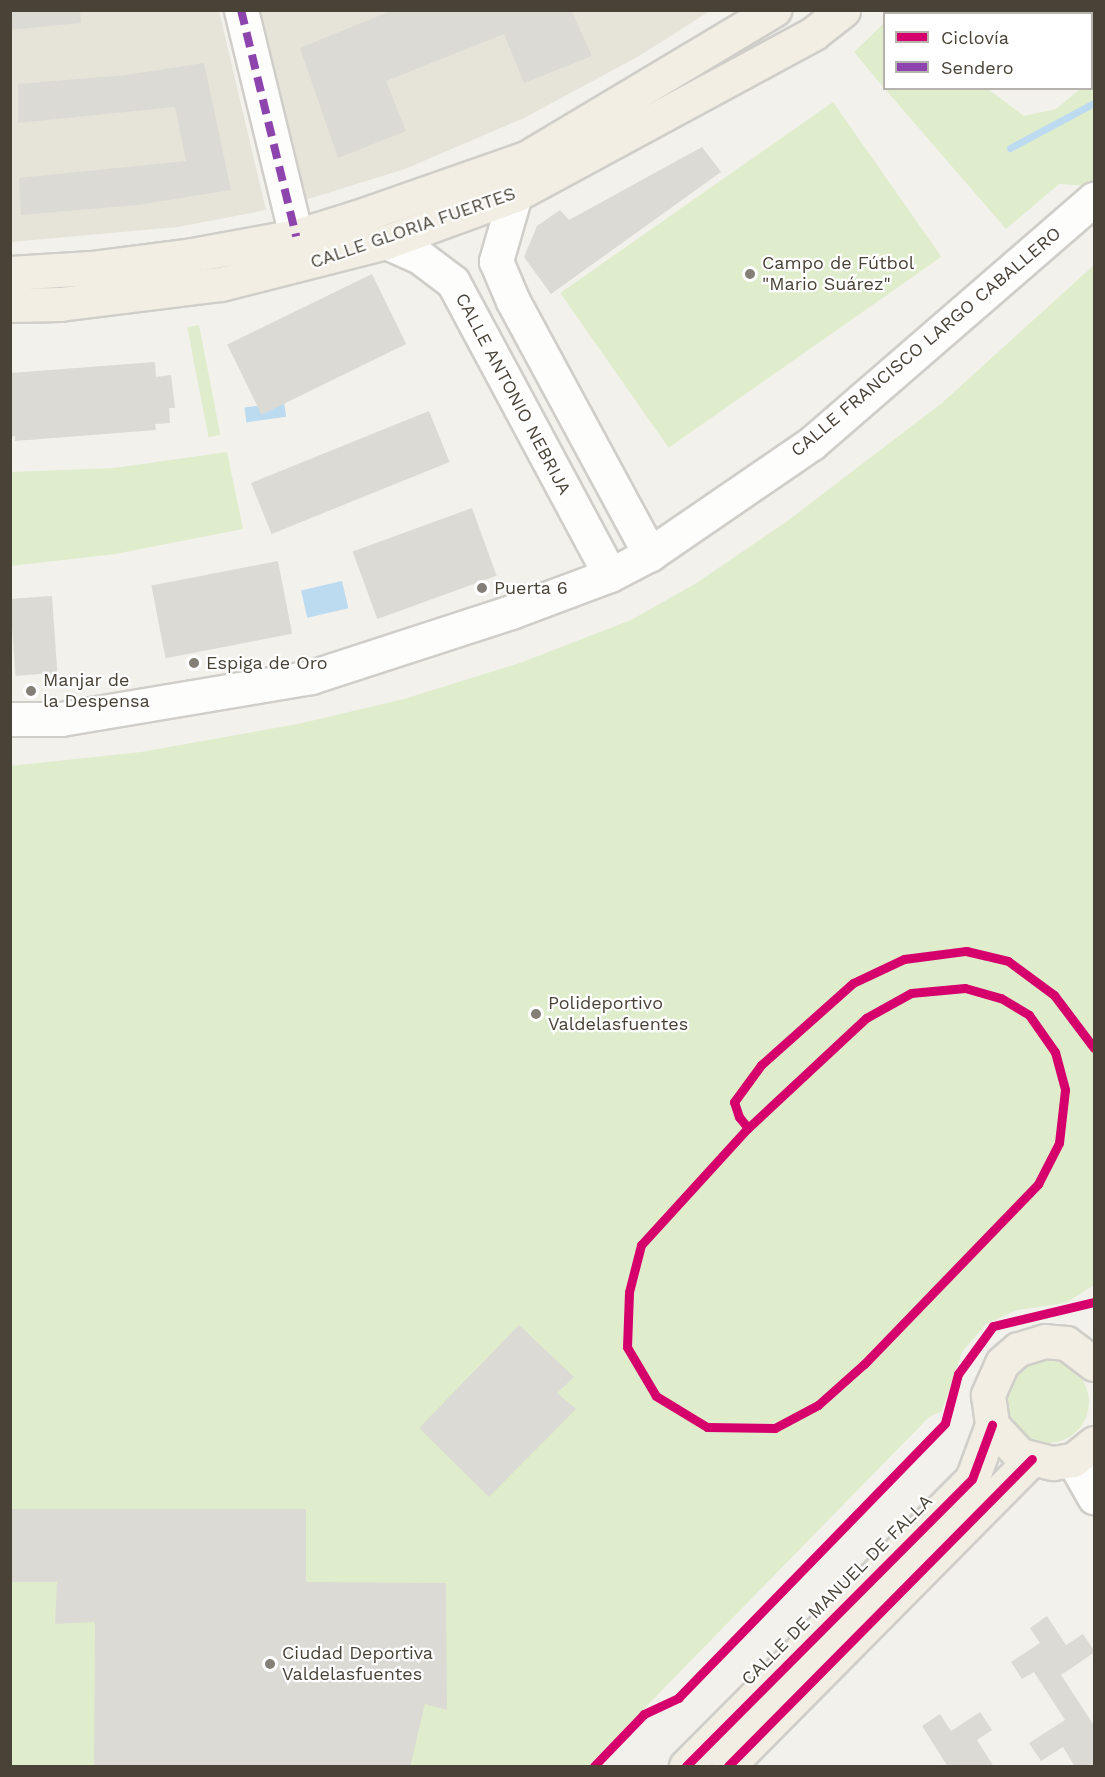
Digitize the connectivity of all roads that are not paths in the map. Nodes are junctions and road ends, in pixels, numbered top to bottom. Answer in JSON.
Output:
{"nodes":[{"id":1,"x":241,"y":10,"type":"edge"},
{"id":2,"x":774,"y":10,"type":"edge"},
{"id":3,"x":843,"y":10,"type":"edge"},
{"id":4,"x":515,"y":195,"type":"junction"},
{"id":5,"x":1095,"y":199,"type":"edge"},
{"id":6,"x":296,"y":236,"type":"junction"},
{"id":7,"x":386,"y":242,"type":"junction"},
{"id":8,"x":10,"y":273,"type":"edge"},
{"id":9,"x":10,"y":305,"type":"edge"},
{"id":10,"x":650,"y":554,"type":"junction"},
{"id":11,"x":610,"y":575,"type":"junction"},
{"id":12,"x":10,"y":719,"type":"edge"},
{"id":13,"x":1080,"y":1339,"type":"edge"},
{"id":14,"x":1095,"y":1364,"type":"edge"},
{"id":15,"x":992,"y":1425,"type":"junction"},
{"id":16,"x":1084,"y":1451,"type":"edge"},
{"id":17,"x":1032,"y":1459,"type":"junction"},
{"id":18,"x":1095,"y":1497,"type":"edge"},
{"id":19,"x":686,"y":1767,"type":"edge"},
{"id":20,"x":728,"y":1767,"type":"edge"}],
"edges":[{"from":1,"to":6,"type":"street"},
{"from":2,"to":6,"type":"main road","name":"CALLE GLORIA FUERTES"},
{"from":3,"to":4,"type":"main road","name":"CALLE GLORIA FUERTES"},
{"from":4,"to":7,"type":"main road","name":"CALLE GLORIA FUERTES"},
{"from":4,"to":10,"type":"street"},
{"from":5,"to":10,"type":"street","name":"CALLE FRANCISCO LARGO CABALLERO"},
{"from":6,"to":8,"type":"main road","name":"CALLE GLORIA FUERTES"},
{"from":7,"to":9,"type":"main road","name":"CALLE GLORIA FUERTES"},
{"from":7,"to":11,"type":"street","name":"CALLE ANTONIO NEBRIJA"},
{"from":10,"to":11,"type":"street","name":"CALLE FRANCISCO LARGO CABALLERO"},
{"from":11,"to":12,"type":"street","name":"CALLE FRANCISCO LARGO CABALLERO"},
{"from":13,"to":14,"type":"main road"},
{"from":13,"to":15,"type":"main road"},
{"from":15,"to":17,"type":"main road"},
{"from":15,"to":19,"type":"main road","name":"CALLE DE MANUEL DE FALLA"},
{"from":16,"to":17,"type":"main road"},
{"from":16,"to":18,"type":"street"},
{"from":17,"to":20,"type":"main road"}]}
